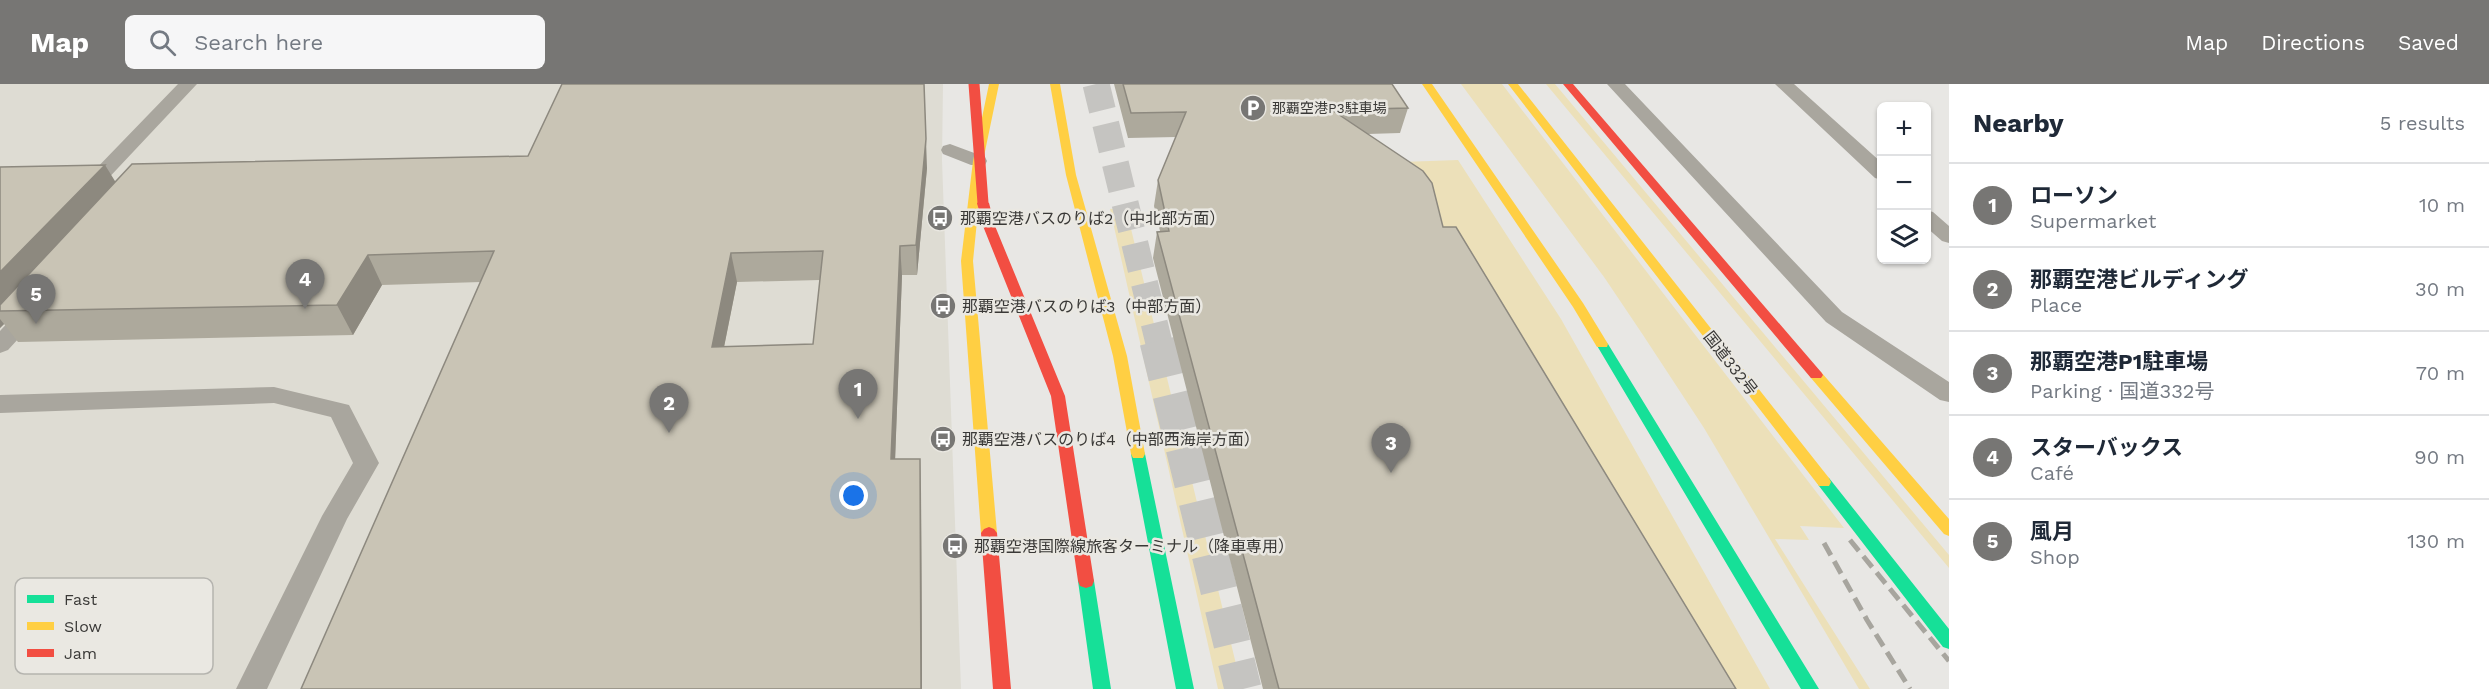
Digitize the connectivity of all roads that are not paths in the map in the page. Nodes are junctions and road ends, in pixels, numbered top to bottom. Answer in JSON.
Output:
{"nodes":[{"id":1,"x":188,"y":84,"type":"edge"},
{"id":2,"x":974,"y":84,"type":"edge"},
{"id":3,"x":994,"y":84,"type":"edge"},
{"id":4,"x":1055,"y":84,"type":"edge"},
{"id":5,"x":1427,"y":84,"type":"edge"},
{"id":6,"x":1513,"y":84,"type":"edge"},
{"id":7,"x":1569,"y":84,"type":"edge"},
{"id":8,"x":1616,"y":84,"type":"edge"},
{"id":9,"x":1784,"y":84,"type":"edge"},
{"id":10,"x":950,"y":150,"type":"dead end"},
{"id":11,"x":978,"y":161,"type":"junction"},
{"id":12,"x":1877,"y":170,"type":"edge"},
{"id":13,"x":95,"y":181,"type":"junction"},
{"id":14,"x":59,"y":182,"type":"edge"},
{"id":15,"x":123,"y":186,"type":"edge"},
{"id":16,"x":983,"y":203,"type":"junction"},
{"id":17,"x":1931,"y":221,"type":"edge"},
{"id":18,"x":1949,"y":237,"type":"edge"},
{"id":19,"x":988,"y":266,"type":"dead end"},
{"id":20,"x":48,"y":293,"type":"edge"},
{"id":21,"x":0,"y":345,"type":"edge"},
{"id":22,"x":1949,"y":394,"type":"edge"},
{"id":23,"x":0,"y":404,"type":"edge"},
{"id":24,"x":1949,"y":530,"type":"edge"},
{"id":25,"x":1949,"y":642,"type":"edge"},
{"id":26,"x":251,"y":689,"type":"edge"},
{"id":27,"x":1002,"y":689,"type":"edge"},
{"id":28,"x":1102,"y":689,"type":"edge"},
{"id":29,"x":1185,"y":689,"type":"edge"},
{"id":30,"x":1810,"y":689,"type":"edge"}],
"edges":[{"from":1,"to":13,"type":"lane"},
{"from":2,"to":16,"type":"main road","bridge":true},
{"from":3,"to":11,"type":"main road"},
{"from":4,"to":29,"type":"main road"},
{"from":5,"to":30,"type":"main road"},
{"from":6,"to":25,"type":"main road","name":"国道332号"},
{"from":7,"to":24,"type":"main road"},
{"from":8,"to":22,"type":"lane"},
{"from":9,"to":12,"type":"lane"},
{"from":10,"to":11,"type":"lane"},
{"from":11,"to":27,"type":"main road"},
{"from":13,"to":14,"type":"lane"},
{"from":13,"to":15,"type":"lane"},
{"from":16,"to":19,"type":"main road"},
{"from":16,"to":28,"type":"main road"},
{"from":17,"to":18,"type":"lane"},
{"from":20,"to":21,"type":"lane"},
{"from":23,"to":26,"type":"lane"}]}
